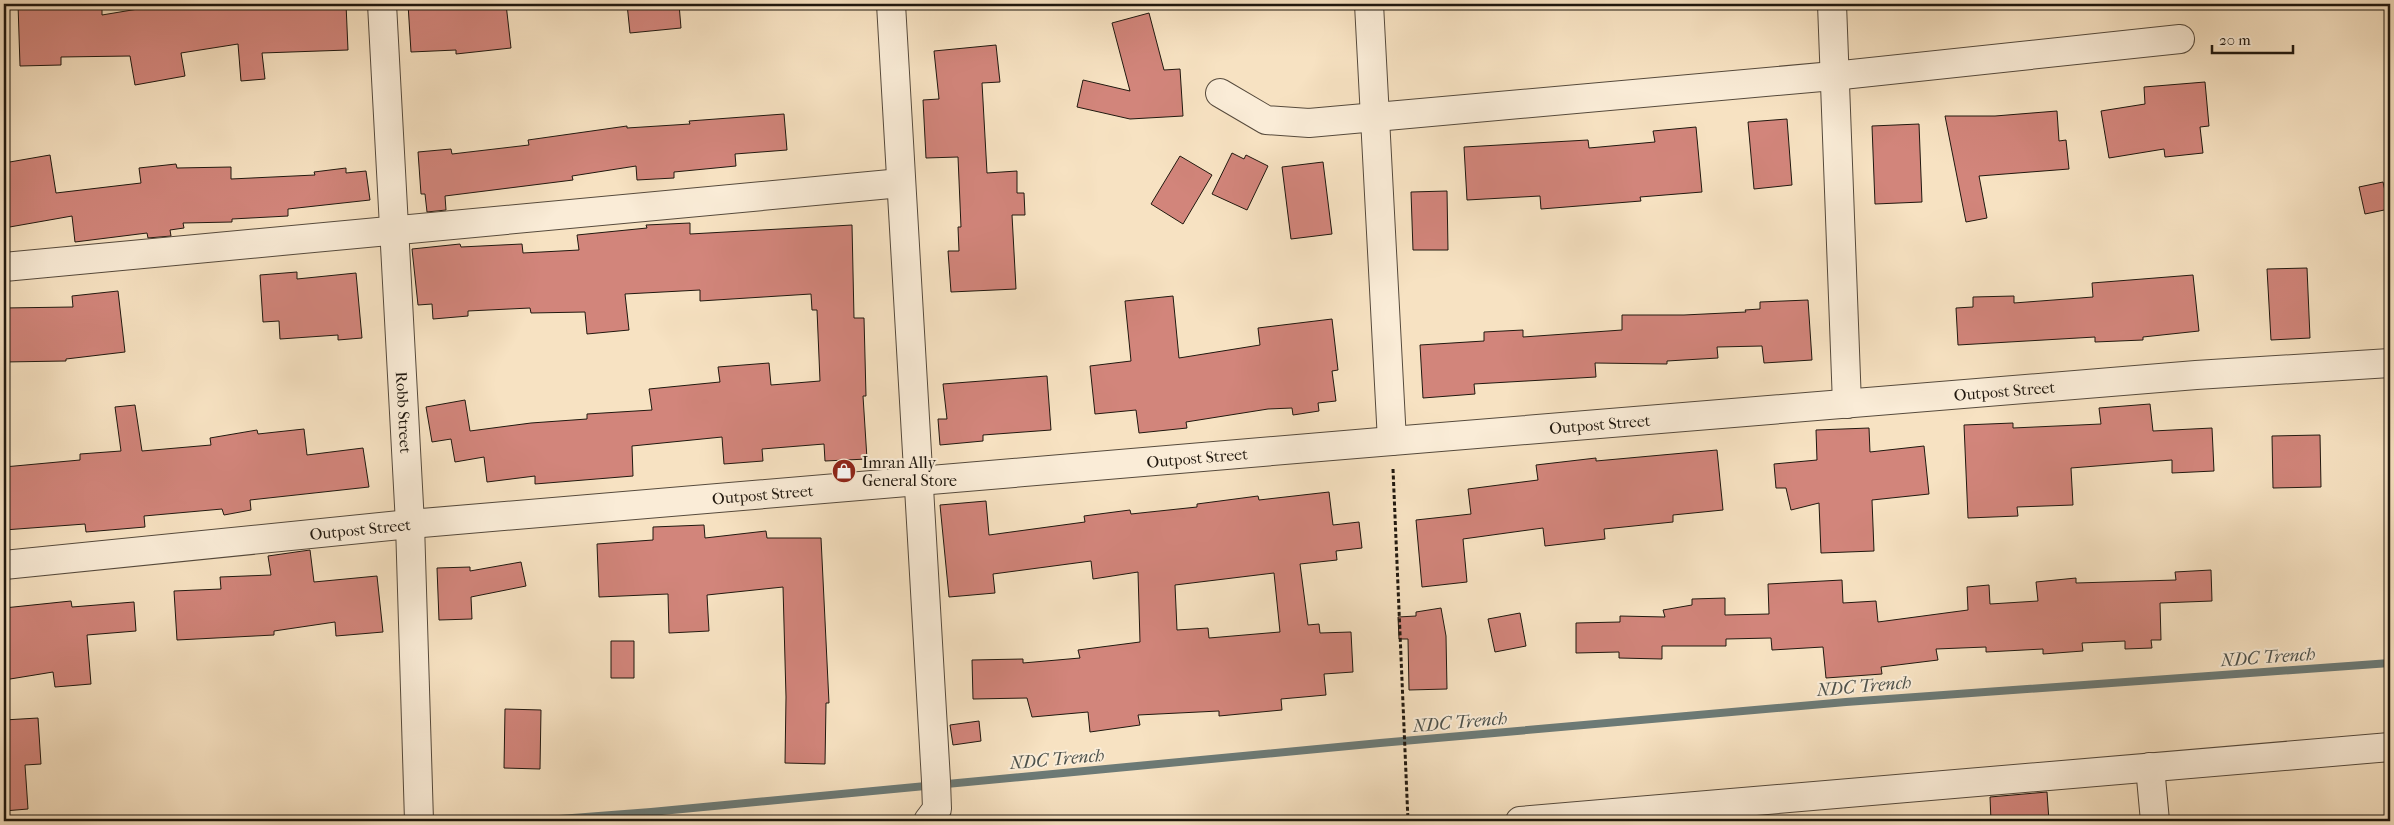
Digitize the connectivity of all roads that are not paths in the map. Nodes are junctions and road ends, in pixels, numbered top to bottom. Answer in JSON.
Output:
{"nodes":[{"id":1,"x":382,"y":4,"type":"edge"},
{"id":2,"x":891,"y":4,"type":"edge"},
{"id":3,"x":1369,"y":4,"type":"edge"},
{"id":4,"x":1832,"y":4,"type":"edge"},
{"id":5,"x":2180,"y":39,"type":"dead end"},
{"id":6,"x":1833,"y":76,"type":"junction"},
{"id":7,"x":1220,"y":92,"type":"dead end"},
{"id":8,"x":1374,"y":116,"type":"junction"},
{"id":9,"x":901,"y":184,"type":"junction"},
{"id":10,"x":395,"y":229,"type":"junction"},
{"id":11,"x":4,"y":267,"type":"edge"},
{"id":12,"x":2390,"y":363,"type":"edge"},
{"id":13,"x":1847,"y":404,"type":"junction"},
{"id":14,"x":1392,"y":441,"type":"junction"},
{"id":15,"x":919,"y":482,"type":"junction"},
{"id":16,"x":410,"y":524,"type":"junction"},
{"id":17,"x":4,"y":565,"type":"edge"},
{"id":18,"x":2390,"y":747,"type":"edge"},
{"id":19,"x":2150,"y":767,"type":"junction"},
{"id":20,"x":932,"y":815,"type":"edge"},
{"id":21,"x":419,"y":821,"type":"edge"},
{"id":22,"x":1520,"y":821,"type":"edge"},
{"id":23,"x":2155,"y":821,"type":"edge"}],
"edges":[{"from":1,"to":10,"type":"street","name":"Robb Street"},
{"from":2,"to":9,"type":"street"},
{"from":3,"to":8,"type":"street"},
{"from":4,"to":6,"type":"street"},
{"from":5,"to":6,"type":"street"},
{"from":6,"to":8,"type":"street"},
{"from":6,"to":13,"type":"street"},
{"from":7,"to":8,"type":"street"},
{"from":8,"to":14,"type":"street"},
{"from":9,"to":10,"type":"street"},
{"from":9,"to":15,"type":"street"},
{"from":10,"to":11,"type":"street"},
{"from":10,"to":16,"type":"street","name":"Robb Street"},
{"from":12,"to":13,"type":"street","name":"Outpost Street"},
{"from":13,"to":14,"type":"street","name":"Outpost Street"},
{"from":14,"to":15,"type":"street","name":"Outpost Street"},
{"from":15,"to":16,"type":"street","name":"Outpost Street"},
{"from":15,"to":20,"type":"street"},
{"from":16,"to":17,"type":"street","name":"Outpost Street"},
{"from":16,"to":21,"type":"street","name":"Robb Street"},
{"from":18,"to":19,"type":"street"},
{"from":19,"to":22,"type":"street"},
{"from":19,"to":23,"type":"street"}]}
